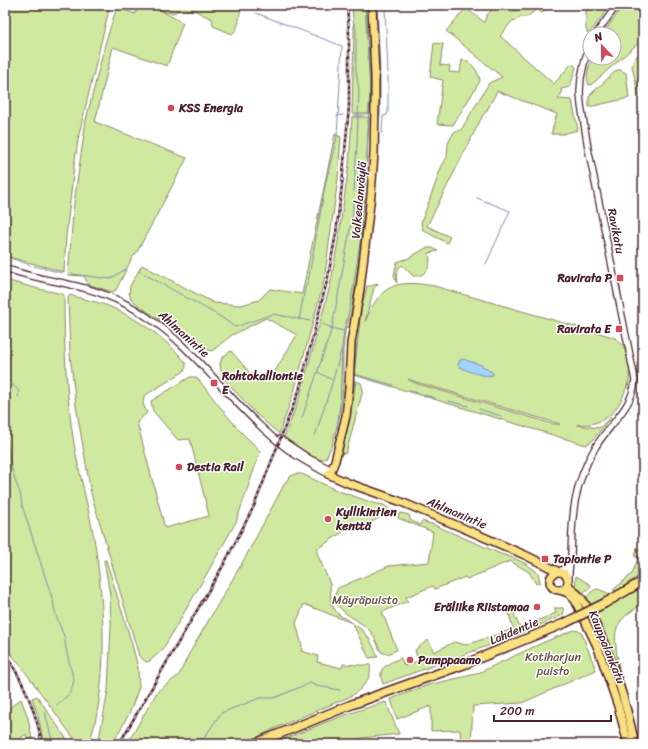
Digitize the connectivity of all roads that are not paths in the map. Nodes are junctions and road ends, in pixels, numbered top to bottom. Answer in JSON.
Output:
{"nodes":[{"id":1,"x":372,"y":5,"type":"edge"},
{"id":2,"x":617,"y":5,"type":"edge"},
{"id":3,"x":602,"y":26,"type":"edge"},
{"id":4,"x":584,"y":66,"type":"edge"},
{"id":5,"x":5,"y":268,"type":"edge"},
{"id":6,"x":329,"y":471,"type":"junction"},
{"id":7,"x":521,"y":554,"type":"junction"},
{"id":8,"x":571,"y":556,"type":"junction"},
{"id":9,"x":559,"y":571,"type":"junction"},
{"id":10,"x":550,"y":578,"type":"junction"},
{"id":11,"x":568,"y":581,"type":"junction"},
{"id":12,"x":643,"y":581,"type":"edge"},
{"id":13,"x":560,"y":590,"type":"junction"},
{"id":14,"x":254,"y":744,"type":"edge"},
{"id":15,"x":628,"y":744,"type":"edge"},
{"id":16,"x":635,"y":744,"type":"edge"}],
"edges":[{"from":1,"to":6,"type":"main road","name":"Valkealanväylä"},
{"from":2,"to":3,"type":"street"},
{"from":4,"to":8,"type":"street","name":"Ravikatu"},
{"from":5,"to":6,"type":"street","name":"Ahlmanintie"},
{"from":6,"to":7,"type":"main road","name":"Ahlmanintie"},
{"from":7,"to":9,"type":"main road","name":"Ahlmanintie"},
{"from":7,"to":10,"type":"main road","name":"Ahlmanintie"},
{"from":8,"to":9,"type":"street"},
{"from":8,"to":11,"type":"street","name":"Ravikatu"},
{"from":9,"to":10,"type":"main road"},
{"from":9,"to":11,"type":"main road"},
{"from":10,"to":13,"type":"main road"},
{"from":11,"to":13,"type":"main road"},
{"from":11,"to":16,"type":"main road","name":"Kauppalankatu"},
{"from":12,"to":14,"type":"highway","name":"Lahdentie","bridge":true},
{"from":13,"to":15,"type":"main road","name":"Kauppalankatu"}]}
